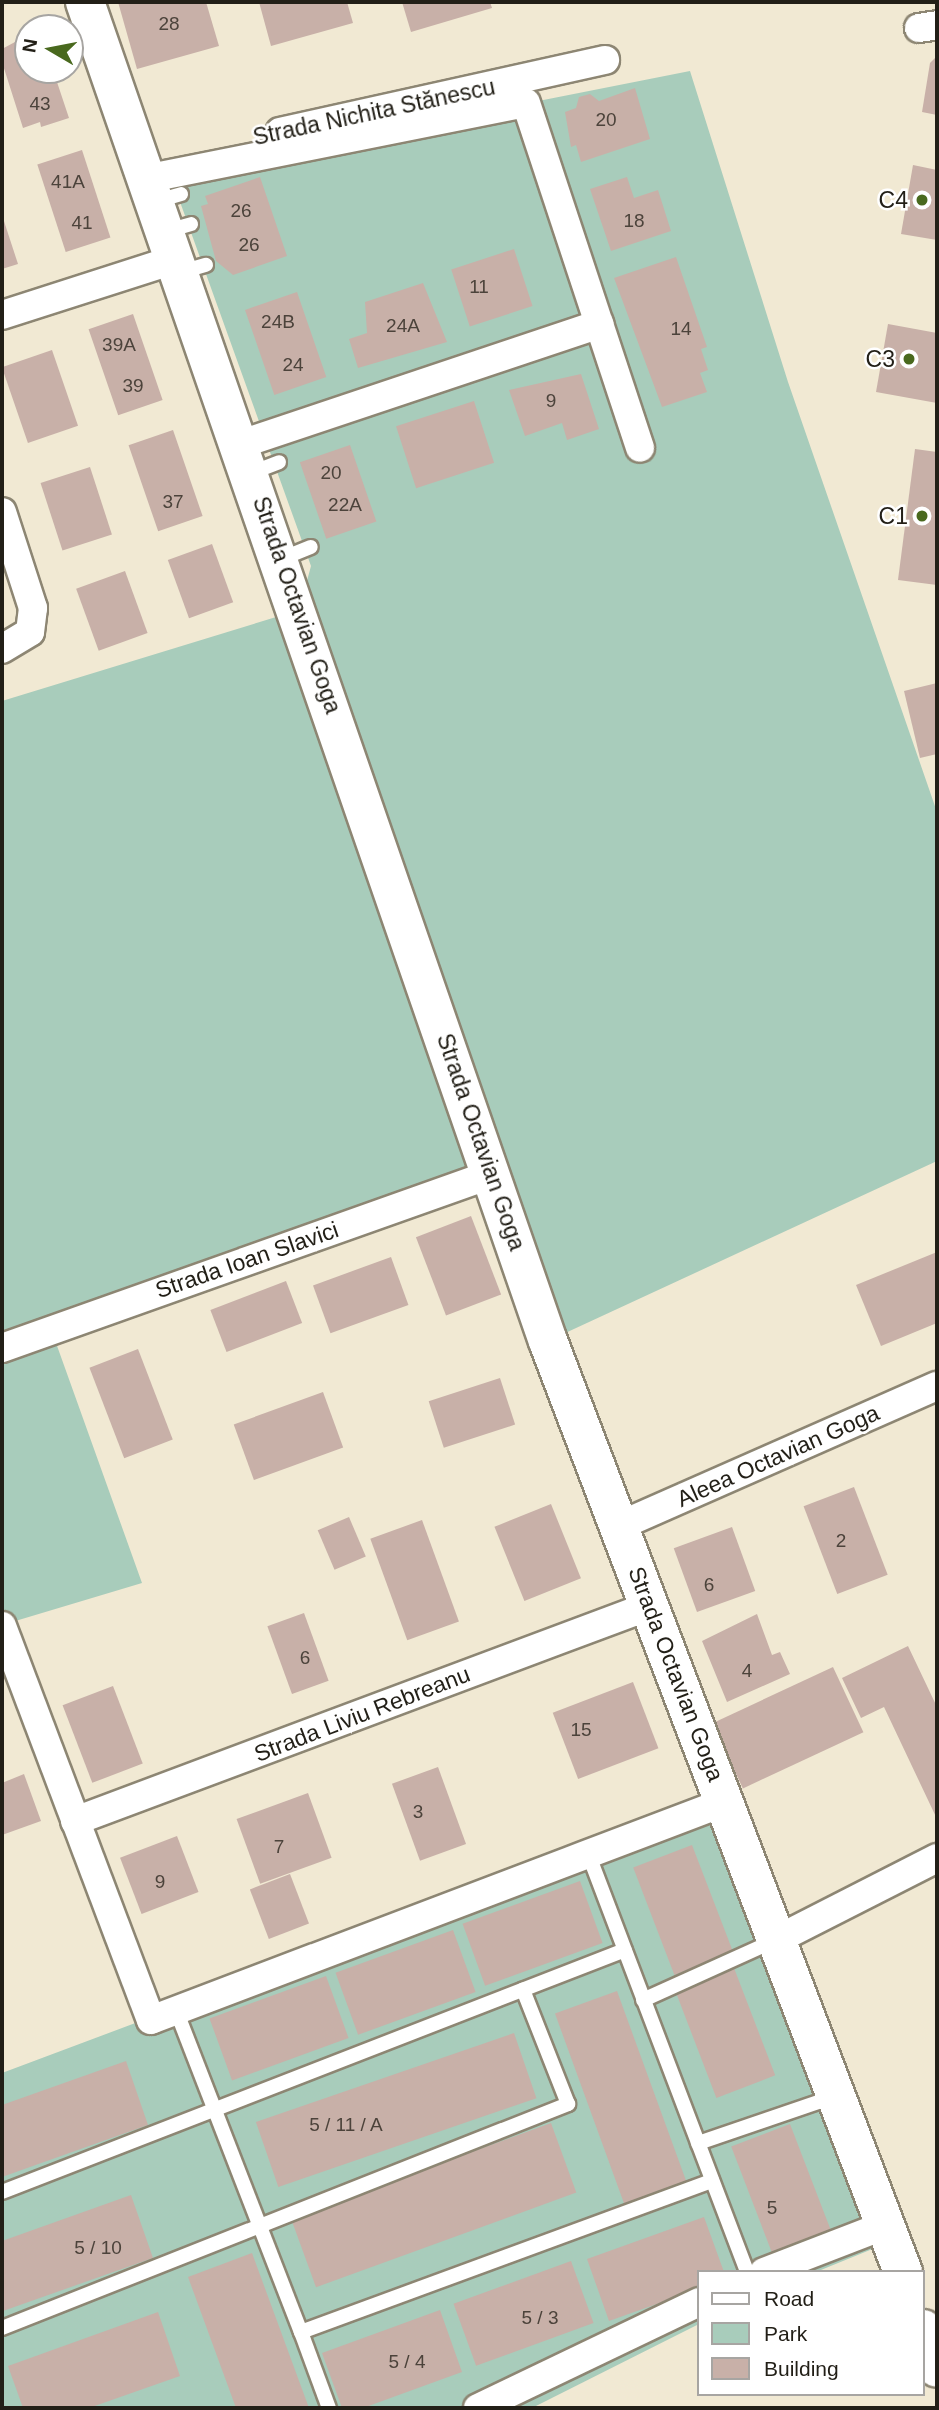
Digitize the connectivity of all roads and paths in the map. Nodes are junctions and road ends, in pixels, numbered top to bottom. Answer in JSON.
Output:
{"nodes":[{"id":1,"x":85,"y":2,"type":"edge"},
{"id":2,"x":605,"y":60,"type":"dead end"},
{"id":3,"x":172,"y":220,"type":"junction"},
{"id":4,"x":2,"y":315,"type":"edge"},
{"id":5,"x":608,"y":321,"type":"junction"},
{"id":6,"x":635,"y":431,"type":"dead end"},
{"id":7,"x":257,"y":460,"type":"junction"},
{"id":8,"x":2,"y":512,"type":"edge"},
{"id":9,"x":2,"y":649,"type":"edge"},
{"id":10,"x":492,"y":1174,"type":"junction"},
{"id":11,"x":2,"y":1348,"type":"edge"},
{"id":12,"x":937,"y":1386,"type":"edge"},
{"id":13,"x":619,"y":1526,"type":"junction"},
{"id":14,"x":649,"y":1606,"type":"junction"},
{"id":15,"x":2,"y":1626,"type":"edge"},
{"id":16,"x":725,"y":1802,"type":"junction"},
{"id":17,"x":75,"y":1821,"type":"junction"},
{"id":18,"x":589,"y":1853,"type":"junction"},
{"id":19,"x":937,"y":1858,"type":"edge"},
{"id":20,"x":780,"y":1938,"type":"junction"},
{"id":21,"x":625,"y":1950,"type":"junction"},
{"id":22,"x":523,"y":1990,"type":"junction"},
{"id":23,"x":643,"y":2000,"type":"junction"},
{"id":24,"x":163,"y":2015,"type":"junction"},
{"id":25,"x":838,"y":2095,"type":"junction"},
{"id":26,"x":214,"y":2109,"type":"junction"},
{"id":27,"x":698,"y":2143,"type":"junction"},
{"id":28,"x":712,"y":2181,"type":"junction"},
{"id":29,"x":2,"y":2192,"type":"edge"},
{"id":30,"x":886,"y":2225,"type":"junction"},
{"id":31,"x":258,"y":2227,"type":"junction"},
{"id":32,"x":746,"y":2270,"type":"edge"},
{"id":33,"x":769,"y":2270,"type":"edge"},
{"id":34,"x":902,"y":2270,"type":"edge"},
{"id":35,"x":698,"y":2302,"type":"edge"},
{"id":36,"x":2,"y":2328,"type":"edge"},
{"id":37,"x":301,"y":2332,"type":"junction"},
{"id":38,"x":925,"y":2335,"type":"edge"},
{"id":39,"x":937,"y":2368,"type":"edge"},
{"id":40,"x":329,"y":2408,"type":"edge"},
{"id":41,"x":478,"y":2408,"type":"edge"}],
"edges":[{"from":1,"to":3,"type":"street","name":"Strada Octavian Goga"},
{"from":2,"to":3,"type":"street","name":"Strada Nichita Stănescu"},
{"from":3,"to":4,"type":"street"},
{"from":3,"to":5,"type":"street","name":"Strada Nichita Stănescu"},
{"from":3,"to":7,"type":"street","name":"Strada Octavian Goga"},
{"from":5,"to":6,"type":"street","name":"Strada Nichita Stănescu"},
{"from":5,"to":7,"type":"street"},
{"from":7,"to":10,"type":"street","name":"Strada Octavian Goga"},
{"from":8,"to":9,"type":"street"},
{"from":10,"to":11,"type":"street","name":"Strada Ioan Slavici"},
{"from":10,"to":13,"type":"street","name":"Strada Octavian Goga"},
{"from":12,"to":13,"type":"street","name":"Aleea Octavian Goga"},
{"from":13,"to":14,"type":"street","name":"Strada Octavian Goga"},
{"from":14,"to":16,"type":"street","name":"Strada Octavian Goga"},
{"from":14,"to":17,"type":"street","name":"Strada Liviu Rebreanu"},
{"from":15,"to":17,"type":"street"},
{"from":16,"to":18,"type":"street"},
{"from":16,"to":20,"type":"street","name":"Strada Octavian Goga"},
{"from":17,"to":24,"type":"street"},
{"from":18,"to":21,"type":"lane"},
{"from":18,"to":24,"type":"street"},
{"from":19,"to":20,"type":"street"},
{"from":20,"to":23,"type":"lane"},
{"from":20,"to":25,"type":"street","name":"Strada Octavian Goga"},
{"from":21,"to":22,"type":"lane"},
{"from":21,"to":23,"type":"lane"},
{"from":22,"to":26,"type":"lane"},
{"from":22,"to":31,"type":"lane"},
{"from":23,"to":27,"type":"lane"},
{"from":24,"to":26,"type":"lane"},
{"from":25,"to":27,"type":"lane"},
{"from":25,"to":30,"type":"street","name":"Strada Octavian Goga"},
{"from":26,"to":29,"type":"lane"},
{"from":26,"to":31,"type":"lane"},
{"from":27,"to":28,"type":"lane"},
{"from":28,"to":32,"type":"lane"},
{"from":28,"to":37,"type":"lane"},
{"from":30,"to":33,"type":"street"},
{"from":30,"to":34,"type":"street","name":"Strada Octavian Goga"},
{"from":31,"to":36,"type":"lane"},
{"from":31,"to":37,"type":"lane"},
{"from":35,"to":41,"type":"street"},
{"from":37,"to":40,"type":"lane"},
{"from":38,"to":39,"type":"street"}]}
